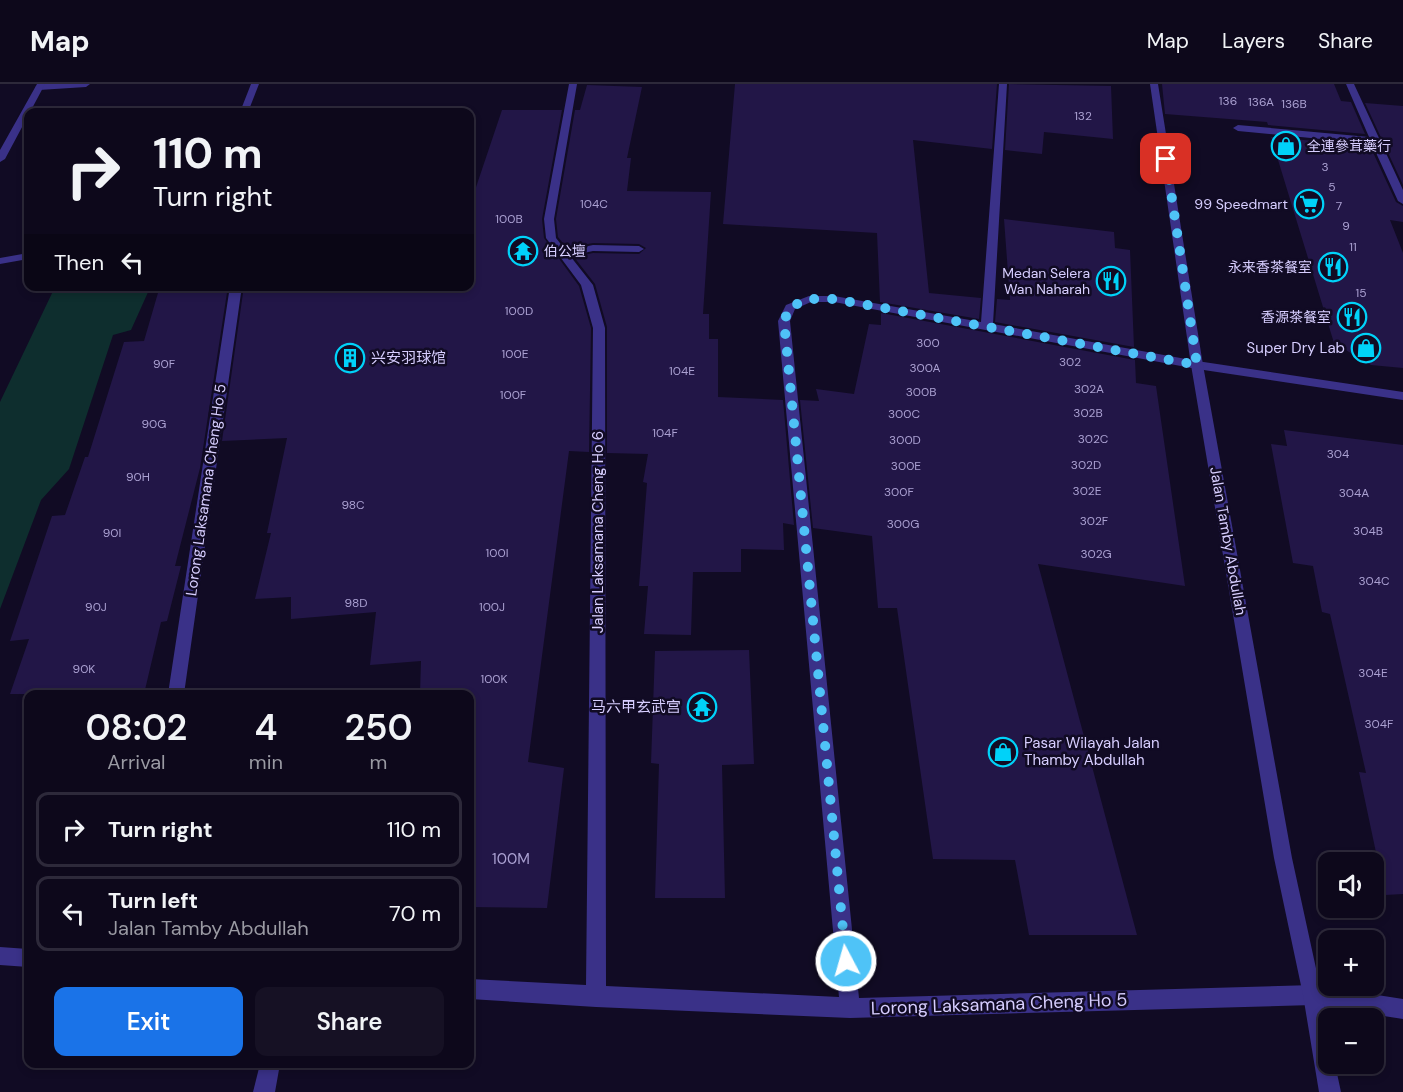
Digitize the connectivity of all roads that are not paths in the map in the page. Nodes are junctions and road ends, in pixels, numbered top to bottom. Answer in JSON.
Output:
{"nodes":[{"id":1,"x":86,"y":84,"type":"edge"},
{"id":2,"x":255,"y":84,"type":"edge"},
{"id":3,"x":573,"y":84,"type":"edge"},
{"id":4,"x":1003,"y":84,"type":"edge"},
{"id":5,"x":1154,"y":84,"type":"edge"},
{"id":6,"x":1350,"y":84,"type":"edge"},
{"id":7,"x":40,"y":86,"type":"edge"},
{"id":8,"x":28,"y":108,"type":"edge"},
{"id":9,"x":246,"y":108,"type":"edge"},
{"id":10,"x":24,"y":115,"type":"edge"},
{"id":11,"x":1238,"y":129,"type":"dead end"},
{"id":12,"x":1376,"y":141,"type":"junction"},
{"id":13,"x":0,"y":159,"type":"edge"},
{"id":14,"x":1403,"y":201,"type":"edge"},
{"id":15,"x":639,"y":249,"type":"dead end"},
{"id":16,"x":565,"y":254,"type":"junction"},
{"id":17,"x":24,"y":257,"type":"edge"},
{"id":18,"x":0,"y":261,"type":"edge"},
{"id":19,"x":235,"y":291,"type":"edge"},
{"id":20,"x":987,"y":327,"type":"junction"},
{"id":21,"x":1197,"y":365,"type":"junction"},
{"id":22,"x":1403,"y":396,"type":"edge"},
{"id":23,"x":177,"y":690,"type":"edge"},
{"id":24,"x":0,"y":956,"type":"edge"},
{"id":25,"x":24,"y":958,"type":"edge"},
{"id":26,"x":474,"y":989,"type":"edge"},
{"id":27,"x":1313,"y":995,"type":"junction"},
{"id":28,"x":596,"y":997,"type":"junction"},
{"id":29,"x":850,"y":1008,"type":"junction"},
{"id":30,"x":1403,"y":1009,"type":"edge"},
{"id":31,"x":269,"y":1068,"type":"edge"},
{"id":32,"x":264,"y":1092,"type":"edge"},
{"id":33,"x":1330,"y":1092,"type":"edge"}],
"edges":[{"from":1,"to":7,"type":"street"},
{"from":2,"to":9,"type":"street"},
{"from":3,"to":16,"type":"street","name":"Jalan Laksamana Cheng Ho 6"},
{"from":4,"to":20,"type":"street"},
{"from":5,"to":21,"type":"street","name":"Jalan Tamby Abdullah"},
{"from":6,"to":12,"type":"street"},
{"from":7,"to":8,"type":"street"},
{"from":10,"to":13,"type":"street"},
{"from":11,"to":12,"type":"street"},
{"from":12,"to":14,"type":"street"},
{"from":15,"to":16,"type":"street"},
{"from":16,"to":28,"type":"street","name":"Jalan Laksamana Cheng Ho 6"},
{"from":17,"to":18,"type":"street"},
{"from":19,"to":23,"type":"street","name":"Lorong Laksamana Cheng Ho 5"},
{"from":20,"to":21,"type":"street"},
{"from":20,"to":29,"type":"street"},
{"from":21,"to":22,"type":"street"},
{"from":21,"to":27,"type":"street","name":"Jalan Tamby Abdullah"},
{"from":24,"to":25,"type":"street"},
{"from":26,"to":28,"type":"street","name":"Lorong Laksamana Cheng Ho 5"},
{"from":27,"to":29,"type":"street","name":"Lorong Laksamana Cheng Ho 5"},
{"from":27,"to":30,"type":"street","name":"Lorong Laksamana Cheng Ho 5"},
{"from":27,"to":33,"type":"street","name":"Jalan Tamby Abdullah"},
{"from":28,"to":29,"type":"street","name":"Lorong Laksamana Cheng Ho 5"},
{"from":31,"to":32,"type":"street"}]}
